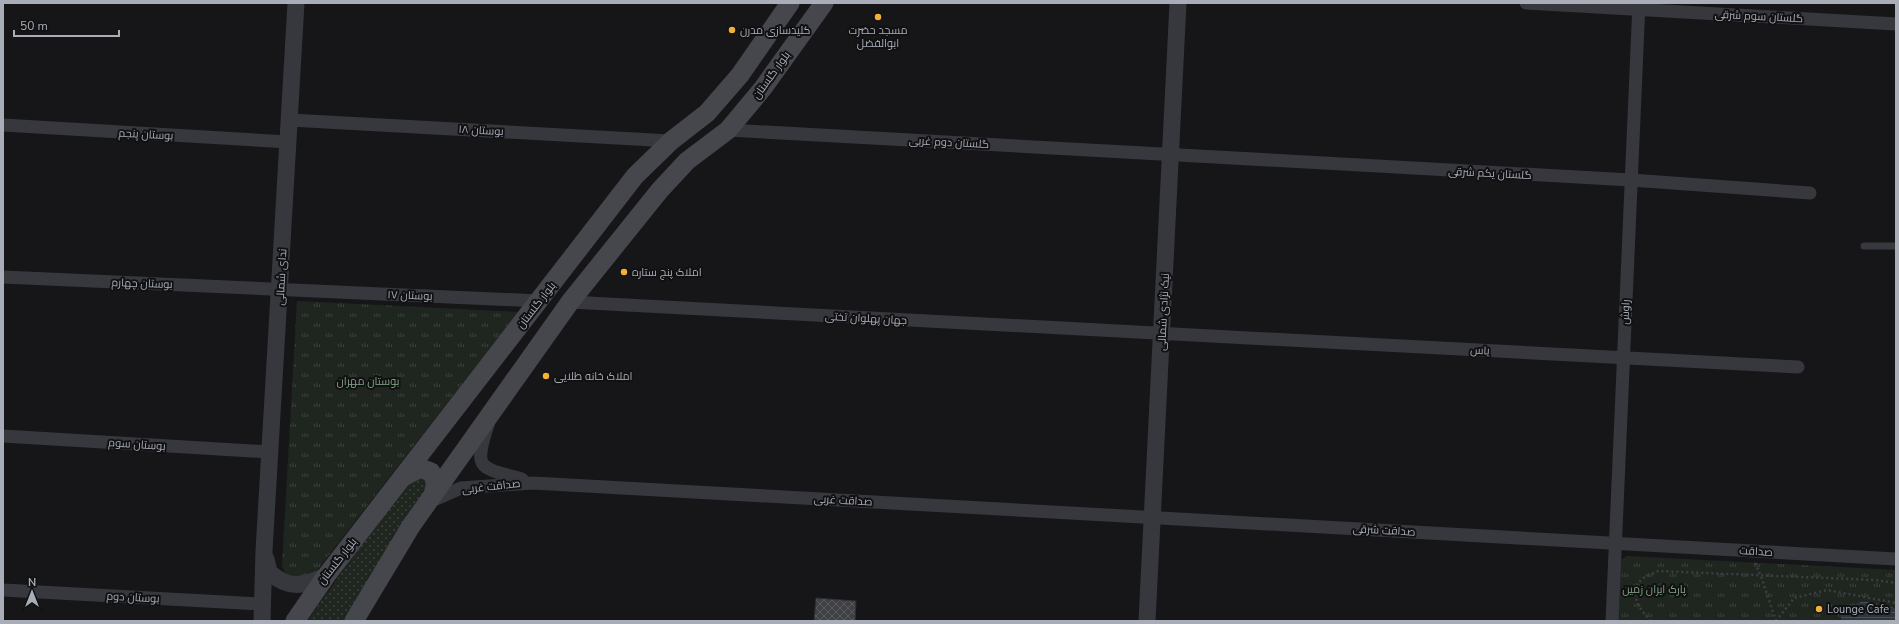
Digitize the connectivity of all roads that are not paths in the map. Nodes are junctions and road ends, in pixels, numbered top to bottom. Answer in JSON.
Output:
{"nodes":[{"id":1,"x":296,"y":3,"type":"edge"},
{"id":2,"x":824,"y":3,"type":"edge"},
{"id":3,"x":1178,"y":3,"type":"edge"},
{"id":4,"x":1526,"y":3,"type":"edge"},
{"id":5,"x":785,"y":5,"type":"edge"},
{"id":6,"x":1639,"y":6,"type":"edge"},
{"id":7,"x":1896,"y":24,"type":"edge"},
{"id":8,"x":290,"y":120,"type":"junction"},
{"id":9,"x":3,"y":125,"type":"edge"},
{"id":10,"x":728,"y":130,"type":"junction"},
{"id":11,"x":671,"y":141,"type":"junction"},
{"id":12,"x":288,"y":142,"type":"junction"},
{"id":13,"x":1170,"y":155,"type":"junction"},
{"id":14,"x":1631,"y":180,"type":"junction"},
{"id":15,"x":1810,"y":193,"type":"dead end"},
{"id":16,"x":1864,"y":246,"type":"dead end"},
{"id":17,"x":1896,"y":246,"type":"edge"},
{"id":18,"x":3,"y":277,"type":"edge"},
{"id":19,"x":280,"y":289,"type":"junction"},
{"id":20,"x":539,"y":301,"type":"junction"},
{"id":21,"x":570,"y":302,"type":"junction"},
{"id":22,"x":1162,"y":333,"type":"junction"},
{"id":23,"x":1623,"y":358,"type":"junction"},
{"id":24,"x":1798,"y":367,"type":"dead end"},
{"id":25,"x":494,"y":410,"type":"junction"},
{"id":26,"x":3,"y":436,"type":"edge"},
{"id":27,"x":270,"y":452,"type":"junction"},
{"id":28,"x":403,"y":477,"type":"junction"},
{"id":29,"x":533,"y":483,"type":"junction"},
{"id":30,"x":431,"y":498,"type":"junction"},
{"id":31,"x":1152,"y":517,"type":"junction"},
{"id":32,"x":1615,"y":543,"type":"junction"},
{"id":33,"x":264,"y":551,"type":"junction"},
{"id":34,"x":1896,"y":559,"type":"edge"},
{"id":35,"x":326,"y":576,"type":"junction"},
{"id":36,"x":3,"y":590,"type":"edge"},
{"id":37,"x":262,"y":613,"type":"edge"},
{"id":38,"x":295,"y":621,"type":"edge"},
{"id":39,"x":354,"y":621,"type":"edge"},
{"id":40,"x":1147,"y":621,"type":"edge"},
{"id":41,"x":1612,"y":621,"type":"edge"}],
"edges":[{"from":1,"to":8,"type":"street","name":"ندای شمالی"},
{"from":2,"to":10,"type":"main road","name":"بلوار گلستان"},
{"from":3,"to":13,"type":"street","name":"نیک نژادی شمالی"},
{"from":4,"to":6,"type":"street","name":"گلستان سوم شرقی"},
{"from":5,"to":11,"type":"main road","name":"بلوار گلستان"},
{"from":6,"to":7,"type":"street","name":"گلستان سوم شرقی"},
{"from":6,"to":14,"type":"street","name":"راوش"},
{"from":8,"to":11,"type":"street","name":"بوستان ۱۸"},
{"from":8,"to":12,"type":"street","name":"ندای شمالی"},
{"from":9,"to":12,"type":"street","name":"بوستان پنجم"},
{"from":10,"to":13,"type":"street","name":"گلستان دوم غربی"},
{"from":10,"to":21,"type":"main road","name":"بلوار گلستان"},
{"from":11,"to":20,"type":"main road","name":"بلوار گلستان"},
{"from":12,"to":19,"type":"street","name":"ندای شمالی"},
{"from":13,"to":14,"type":"street","name":"گلستان یکم شرقی"},
{"from":13,"to":22,"type":"street","name":"نیک نژادی شمالی"},
{"from":14,"to":15,"type":"street","name":"گلستان یکم شرقی"},
{"from":14,"to":23,"type":"street","name":"راوش"},
{"from":16,"to":17,"type":"lane"},
{"from":18,"to":19,"type":"street","name":"بوستان چهارم"},
{"from":19,"to":20,"type":"street","name":"بوستان ۱۷"},
{"from":19,"to":27,"type":"street","name":"ندای شمالی"},
{"from":20,"to":28,"type":"main road","name":"بلوار گلستان"},
{"from":21,"to":22,"type":"street","name":"جهان پهلوان تختی"},
{"from":21,"to":25,"type":"main road","name":"بلوار گلستان"},
{"from":22,"to":23,"type":"street","name":"یاس"},
{"from":22,"to":31,"type":"street","name":"نیک نژادی شمالی"},
{"from":23,"to":24,"type":"street","name":"یاس"},
{"from":23,"to":32,"type":"street","name":"راوش"},
{"from":25,"to":29,"type":"street","name":"صداقت غربی"},
{"from":25,"to":30,"type":"main road","name":"بلوار گلستان"},
{"from":26,"to":27,"type":"street","name":"بوستان سوم"},
{"from":27,"to":33,"type":"street","name":"ندای شمالی"},
{"from":28,"to":30,"type":"main road"},
{"from":28,"to":35,"type":"main road","name":"بلوار گلستان"},
{"from":29,"to":30,"type":"street","name":"صداقت غربی"},
{"from":29,"to":31,"type":"street","name":"صداقت غربی"},
{"from":30,"to":39,"type":"main road","name":"بلوار گلستان"},
{"from":31,"to":32,"type":"street","name":"صداقت شرقی"},
{"from":31,"to":40,"type":"street","name":"نیک نژادی شمالی"},
{"from":32,"to":34,"type":"street","name":"صداقت"},
{"from":32,"to":41,"type":"street","name":"راوش"},
{"from":33,"to":35,"type":"street","name":"ندای شمالی"},
{"from":33,"to":37,"type":"street","name":"ندای شمالی"},
{"from":35,"to":38,"type":"main road","name":"بلوار گلستان"},
{"from":36,"to":37,"type":"street","name":"بوستان دوم"}]}
